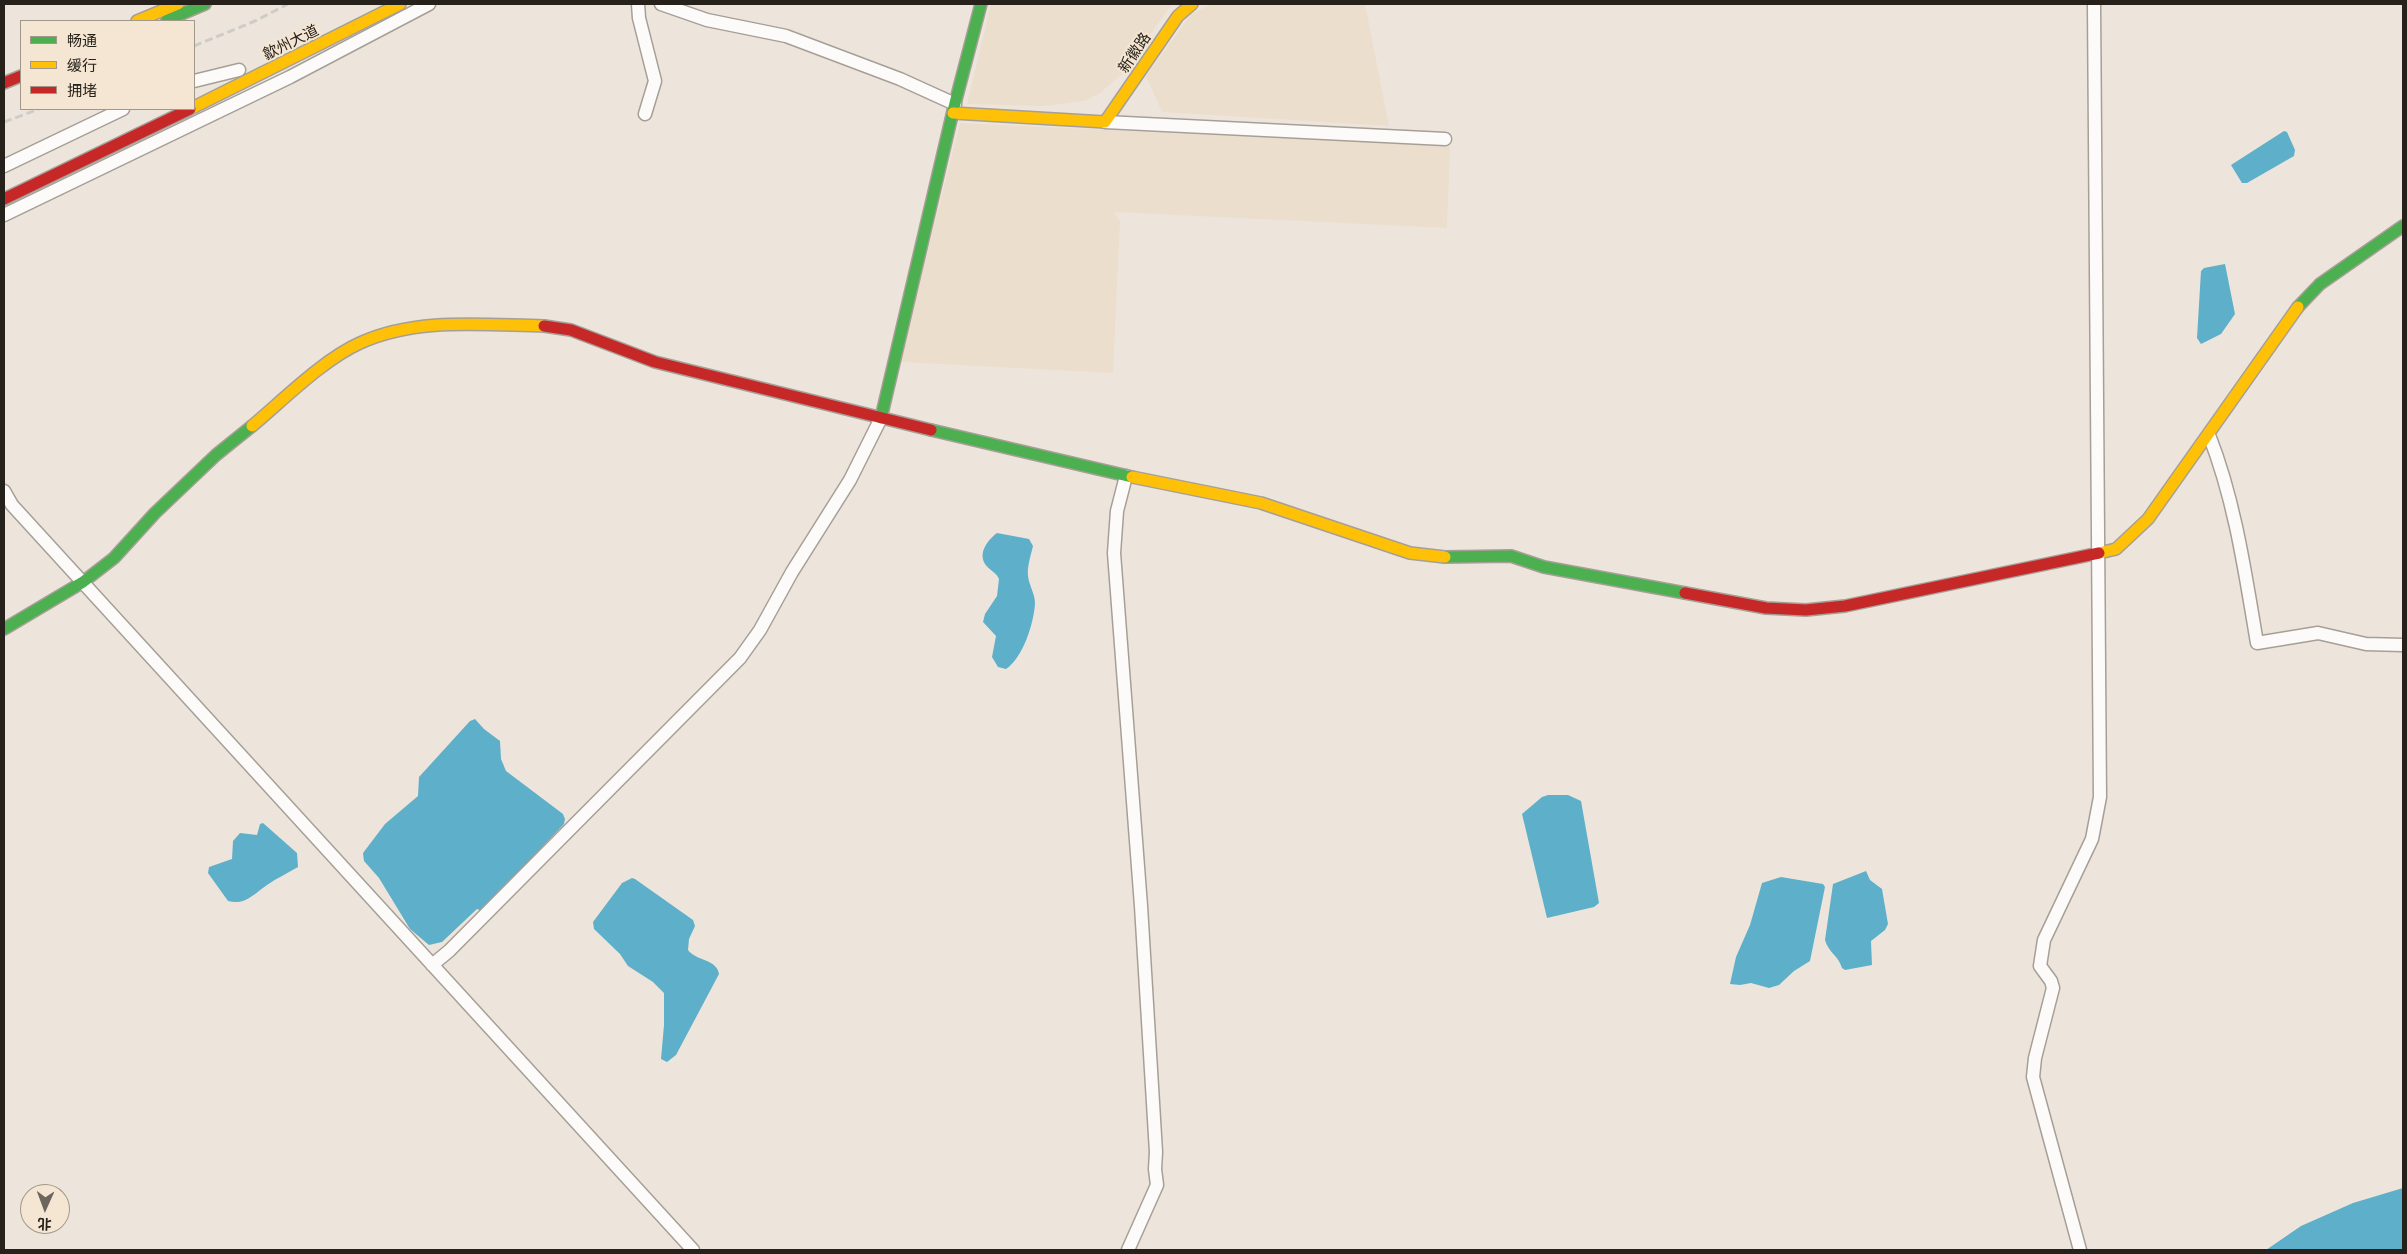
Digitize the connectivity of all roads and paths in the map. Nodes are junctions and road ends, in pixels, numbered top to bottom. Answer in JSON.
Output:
{"nodes":[{"id":1,"x":178,"y":4,"type":"edge"},
{"id":2,"x":205,"y":4,"type":"edge"},
{"id":3,"x":400,"y":4,"type":"edge"},
{"id":4,"x":429,"y":4,"type":"edge"},
{"id":5,"x":638,"y":4,"type":"edge"},
{"id":6,"x":661,"y":4,"type":"edge"},
{"id":7,"x":981,"y":4,"type":"edge"},
{"id":8,"x":1192,"y":4,"type":"edge"},
{"id":9,"x":2094,"y":4,"type":"edge"},
{"id":10,"x":368,"y":7,"type":"dead end"},
{"id":11,"x":139,"y":20,"type":"edge"},
{"id":12,"x":166,"y":20,"type":"edge"},
{"id":13,"x":296,"y":43,"type":"dead end"},
{"id":14,"x":20,"y":65,"type":"edge"},
{"id":15,"x":243,"y":68,"type":"joint"},
{"id":16,"x":4,"y":72,"type":"edge"},
{"id":17,"x":20,"y":76,"type":"edge"},
{"id":18,"x":195,"y":81,"type":"edge"},
{"id":19,"x":4,"y":83,"type":"edge"},
{"id":20,"x":195,"y":92,"type":"edge"},
{"id":21,"x":195,"y":106,"type":"edge"},
{"id":22,"x":954,"y":109,"type":"junction"},
{"id":23,"x":121,"y":110,"type":"edge"},
{"id":24,"x":188,"y":110,"type":"edge"},
{"id":25,"x":645,"y":114,"type":"dead end"},
{"id":26,"x":1105,"y":122,"type":"junction"},
{"id":27,"x":1445,"y":139,"type":"dead end"},
{"id":28,"x":4,"y":166,"type":"edge"},
{"id":29,"x":4,"y":199,"type":"edge"},
{"id":30,"x":4,"y":214,"type":"edge"},
{"id":31,"x":2403,"y":226,"type":"edge"},
{"id":32,"x":881,"y":418,"type":"junction"},
{"id":33,"x":2209,"y":434,"type":"junction"},
{"id":34,"x":1126,"y":476,"type":"junction"},
{"id":35,"x":4,"y":491,"type":"edge"},
{"id":36,"x":2098,"y":553,"type":"junction"},
{"id":37,"x":83,"y":582,"type":"junction"},
{"id":38,"x":4,"y":629,"type":"edge"},
{"id":39,"x":2403,"y":645,"type":"edge"},
{"id":40,"x":432,"y":965,"type":"junction"},
{"id":41,"x":693,"y":1250,"type":"edge"},
{"id":42,"x":1128,"y":1250,"type":"edge"},
{"id":43,"x":2080,"y":1250,"type":"edge"}],
"edges":[{"from":1,"to":11,"type":"main road"},
{"from":2,"to":12,"type":"main road"},
{"from":3,"to":21,"type":"main road","name":"歙州大道"},
{"from":4,"to":30,"type":"street"},
{"from":5,"to":25,"type":"street"},
{"from":6,"to":22,"type":"street"},
{"from":7,"to":22,"type":"main road"},
{"from":8,"to":26,"type":"main road","name":"新徽路"},
{"from":9,"to":36,"type":"street"},
{"from":10,"to":13,"type":"main road","name":"歙州大道"},
{"from":14,"to":16,"type":"main road"},
{"from":15,"to":18,"type":"street"},
{"from":15,"to":20,"type":"main road"},
{"from":17,"to":19,"type":"main road"},
{"from":22,"to":26,"type":"main road"},
{"from":22,"to":32,"type":"main road"},
{"from":23,"to":28,"type":"street"},
{"from":24,"to":29,"type":"main road"},
{"from":26,"to":27,"type":"street"},
{"from":31,"to":33,"type":"main road"},
{"from":32,"to":34,"type":"main road"},
{"from":32,"to":37,"type":"main road"},
{"from":32,"to":40,"type":"street"},
{"from":33,"to":36,"type":"main road"},
{"from":33,"to":39,"type":"street"},
{"from":34,"to":36,"type":"main road"},
{"from":34,"to":42,"type":"street"},
{"from":35,"to":37,"type":"street"},
{"from":36,"to":43,"type":"street"},
{"from":37,"to":38,"type":"main road"},
{"from":37,"to":40,"type":"street"},
{"from":40,"to":41,"type":"street"}]}
